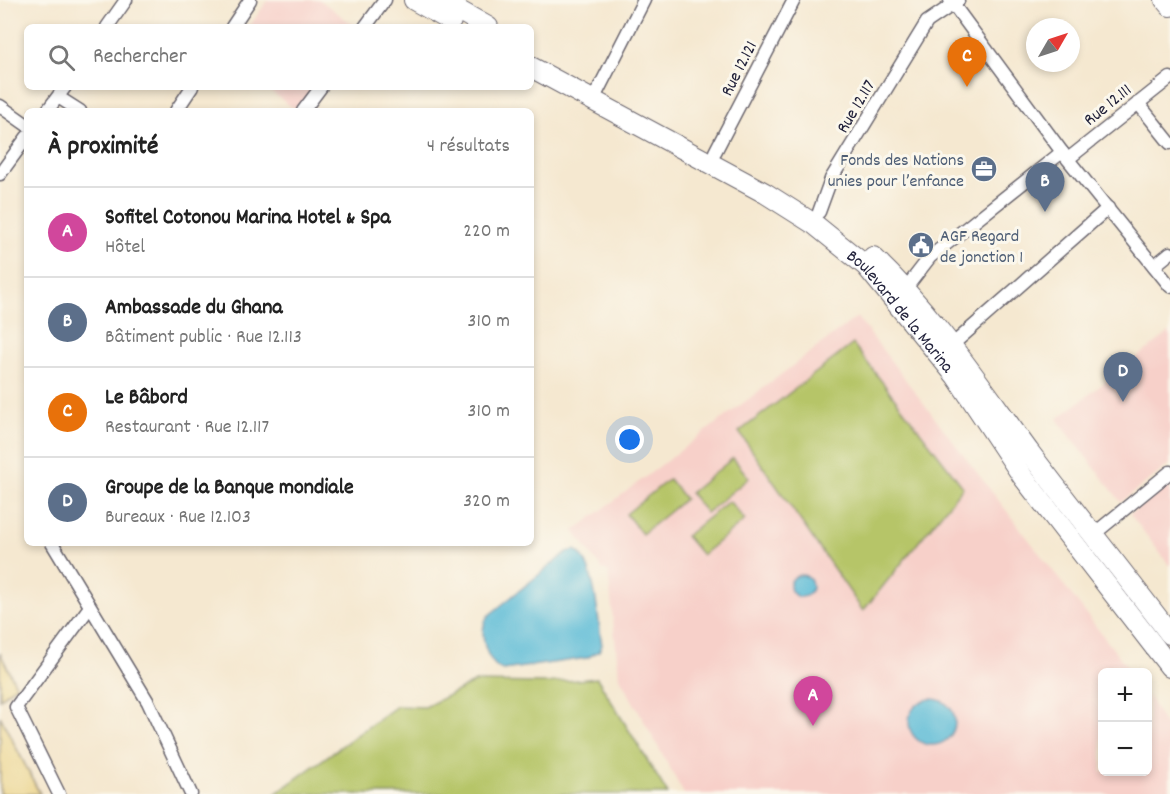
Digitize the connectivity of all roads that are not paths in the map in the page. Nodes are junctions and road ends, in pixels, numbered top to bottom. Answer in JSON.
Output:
{"nodes":[{"id":1,"x":126,"y":0,"type":"edge"},
{"id":2,"x":250,"y":0,"type":"edge"},
{"id":3,"x":385,"y":0,"type":"edge"},
{"id":4,"x":414,"y":0,"type":"edge"},
{"id":5,"x":440,"y":0,"type":"edge"},
{"id":6,"x":644,"y":0,"type":"edge"},
{"id":7,"x":794,"y":0,"type":"edge"},
{"id":8,"x":1166,"y":0,"type":"edge"},
{"id":9,"x":954,"y":1,"type":"edge"},
{"id":10,"x":1170,"y":6,"type":"edge"},
{"id":11,"x":109,"y":24,"type":"edge"},
{"id":12,"x":234,"y":24,"type":"edge"},
{"id":13,"x":367,"y":24,"type":"edge"},
{"id":14,"x":456,"y":24,"type":"edge"},
{"id":15,"x":483,"y":24,"type":"edge"},
{"id":16,"x":534,"y":54,"type":"edge"},
{"id":17,"x":534,"y":68,"type":"edge"},
{"id":18,"x":1170,"y":78,"type":"edge"},
{"id":19,"x":190,"y":90,"type":"edge"},
{"id":20,"x":319,"y":90,"type":"edge"},
{"id":21,"x":61,"y":92,"type":"edge"},
{"id":22,"x":595,"y":97,"type":"junction"},
{"id":23,"x":1138,"y":103,"type":"junction"},
{"id":24,"x":0,"y":106,"type":"edge"},
{"id":25,"x":49,"y":108,"type":"edge"},
{"id":26,"x":77,"y":108,"type":"edge"},
{"id":27,"x":178,"y":108,"type":"edge"},
{"id":28,"x":305,"y":108,"type":"edge"},
{"id":29,"x":24,"y":123,"type":"edge"},
{"id":30,"x":24,"y":140,"type":"edge"},
{"id":31,"x":1170,"y":143,"type":"edge"},
{"id":32,"x":715,"y":152,"type":"junction"},
{"id":33,"x":1065,"y":155,"type":"junction"},
{"id":34,"x":0,"y":174,"type":"edge"},
{"id":35,"x":1107,"y":208,"type":"junction"},
{"id":36,"x":819,"y":212,"type":"junction"},
{"id":37,"x":1170,"y":253,"type":"edge"},
{"id":38,"x":1154,"y":266,"type":"junction"},
{"id":39,"x":1170,"y":286,"type":"edge"},
{"id":40,"x":906,"y":288,"type":"junction"},
{"id":41,"x":952,"y":345,"type":"junction"},
{"id":42,"x":1170,"y":472,"type":"edge"},
{"id":43,"x":1094,"y":534,"type":"junction"},
{"id":44,"x":54,"y":546,"type":"edge"},
{"id":45,"x":89,"y":608,"type":"junction"},
{"id":46,"x":1170,"y":634,"type":"edge"},
{"id":47,"x":1170,"y":667,"type":"edge"},
{"id":48,"x":59,"y":794,"type":"edge"},
{"id":49,"x":191,"y":794,"type":"edge"}],
"edges":[{"from":1,"to":11,"type":"street"},
{"from":2,"to":12,"type":"street"},
{"from":3,"to":13,"type":"street"},
{"from":4,"to":14,"type":"main road"},
{"from":5,"to":15,"type":"main road"},
{"from":6,"to":22,"type":"street"},
{"from":7,"to":32,"type":"street","name":"Rue 12.121"},
{"from":8,"to":10,"type":"main road"},
{"from":9,"to":33,"type":"street"},
{"from":9,"to":36,"type":"street","name":"Rue 12.117"},
{"from":16,"to":22,"type":"main road","name":"Boulevard de la Marina"},
{"from":17,"to":22,"type":"main road","name":"Boulevard de la Marina"},
{"from":18,"to":23,"type":"street","name":"Rue 12.111"},
{"from":19,"to":27,"type":"street"},
{"from":20,"to":28,"type":"street"},
{"from":21,"to":25,"type":"street"},
{"from":21,"to":26,"type":"street"},
{"from":22,"to":32,"type":"main road","name":"Boulevard de la Marina"},
{"from":22,"to":47,"type":"main road","name":"Boulevard de la Marina"},
{"from":23,"to":31,"type":"street"},
{"from":23,"to":33,"type":"street","name":"Rue 12.111"},
{"from":24,"to":29,"type":"street"},
{"from":30,"to":34,"type":"street"},
{"from":32,"to":36,"type":"main road","name":"Boulevard de la Marina"},
{"from":33,"to":35,"type":"street"},
{"from":33,"to":40,"type":"street","name":"Rue 12.111"},
{"from":35,"to":38,"type":"street"},
{"from":35,"to":41,"type":"street"},
{"from":36,"to":40,"type":"main road","name":"Boulevard de la Marina"},
{"from":37,"to":38,"type":"street"},
{"from":38,"to":39,"type":"street"},
{"from":40,"to":41,"type":"main road","name":"Boulevard de la Marina"},
{"from":41,"to":43,"type":"main road","name":"Boulevard de la Marina"},
{"from":42,"to":43,"type":"street"},
{"from":43,"to":46,"type":"main road","name":"Boulevard de la Marina"},
{"from":44,"to":45,"type":"street"},
{"from":45,"to":48,"type":"street"},
{"from":45,"to":49,"type":"street"}]}
